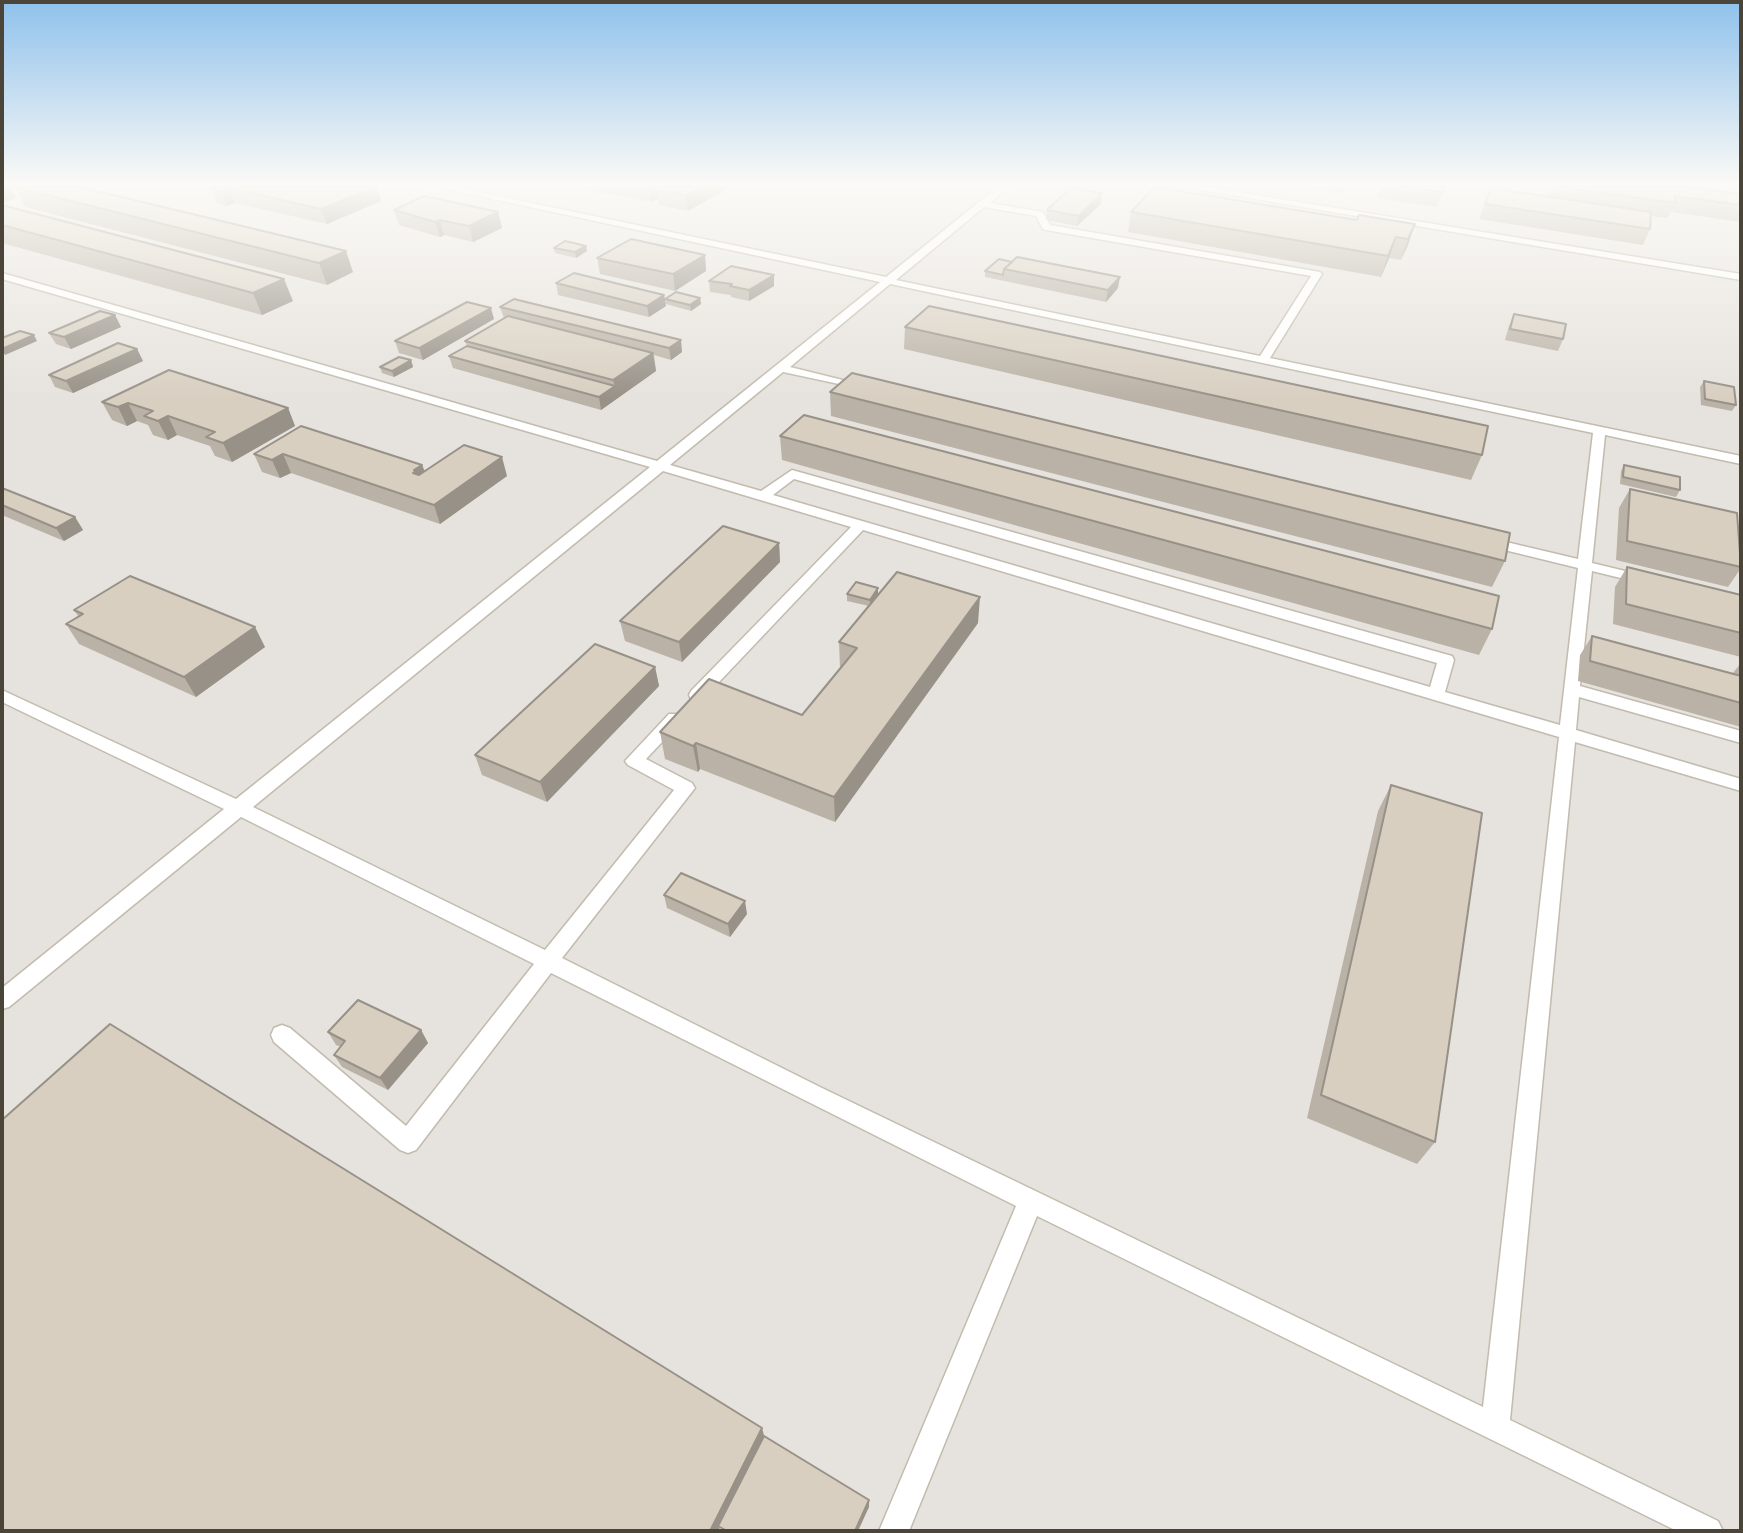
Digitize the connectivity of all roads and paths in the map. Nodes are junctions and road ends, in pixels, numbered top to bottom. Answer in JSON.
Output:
{"nodes":[{"id":1,"x":771,"y":257,"type":"edge"},
{"id":2,"x":919,"y":257,"type":"edge"},
{"id":3,"x":1216,"y":257,"type":"edge"},
{"id":4,"x":1614,"y":257,"type":"edge"},
{"id":5,"x":2,"y":276,"type":"edge"},
{"id":6,"x":1741,"y":277,"type":"edge"},
{"id":7,"x":889,"y":281,"type":"junction"},
{"id":8,"x":1264,"y":360,"type":"junction"},
{"id":9,"x":781,"y":368,"type":"junction"},
{"id":10,"x":875,"y":391,"type":"edge"},
{"id":11,"x":1599,"y":431,"type":"junction"},
{"id":12,"x":1741,"y":460,"type":"edge"},
{"id":13,"x":660,"y":466,"type":"junction"},
{"id":14,"x":763,"y":496,"type":"junction"},
{"id":15,"x":860,"y":525,"type":"junction"},
{"id":16,"x":1478,"y":539,"type":"edge"},
{"id":17,"x":1585,"y":565,"type":"junction"},
{"id":18,"x":1663,"y":584,"type":"edge"},
{"id":19,"x":1571,"y":689,"type":"junction"},
{"id":20,"x":2,"y":695,"type":"edge"},
{"id":21,"x":1436,"y":695,"type":"junction"},
{"id":22,"x":1566,"y":733,"type":"junction"},
{"id":23,"x":1741,"y":737,"type":"edge"},
{"id":24,"x":1741,"y":785,"type":"edge"},
{"id":25,"x":236,"y":808,"type":"junction"},
{"id":26,"x":548,"y":961,"type":"junction"},
{"id":27,"x":2,"y":1000,"type":"edge"},
{"id":28,"x":282,"y":1035,"type":"dead end"},
{"id":29,"x":1031,"y":1200,"type":"junction"},
{"id":30,"x":1495,"y":1427,"type":"junction"},
{"id":31,"x":894,"y":1531,"type":"edge"},
{"id":32,"x":1708,"y":1531,"type":"edge"}],
"edges":[{"from":1,"to":7,"type":"lane"},
{"from":2,"to":7,"type":"lane"},
{"from":3,"to":8,"type":"lane"},
{"from":4,"to":6,"type":"lane"},
{"from":5,"to":13,"type":"lane"},
{"from":7,"to":8,"type":"lane"},
{"from":7,"to":9,"type":"lane"},
{"from":8,"to":11,"type":"lane"},
{"from":9,"to":10,"type":"lane"},
{"from":9,"to":13,"type":"lane"},
{"from":11,"to":12,"type":"lane"},
{"from":11,"to":17,"type":"lane"},
{"from":13,"to":14,"type":"lane"},
{"from":13,"to":25,"type":"lane"},
{"from":14,"to":15,"type":"lane"},
{"from":14,"to":21,"type":"lane"},
{"from":15,"to":21,"type":"lane"},
{"from":15,"to":26,"type":"lane"},
{"from":16,"to":17,"type":"lane"},
{"from":17,"to":18,"type":"lane"},
{"from":17,"to":19,"type":"lane"},
{"from":19,"to":22,"type":"lane"},
{"from":19,"to":23,"type":"lane"},
{"from":20,"to":25,"type":"lane"},
{"from":21,"to":22,"type":"lane"},
{"from":22,"to":24,"type":"lane"},
{"from":22,"to":30,"type":"lane"},
{"from":25,"to":26,"type":"lane"},
{"from":25,"to":27,"type":"lane"},
{"from":26,"to":28,"type":"lane"},
{"from":26,"to":29,"type":"lane"},
{"from":29,"to":30,"type":"lane"},
{"from":29,"to":31,"type":"lane"},
{"from":30,"to":32,"type":"lane"}]}
